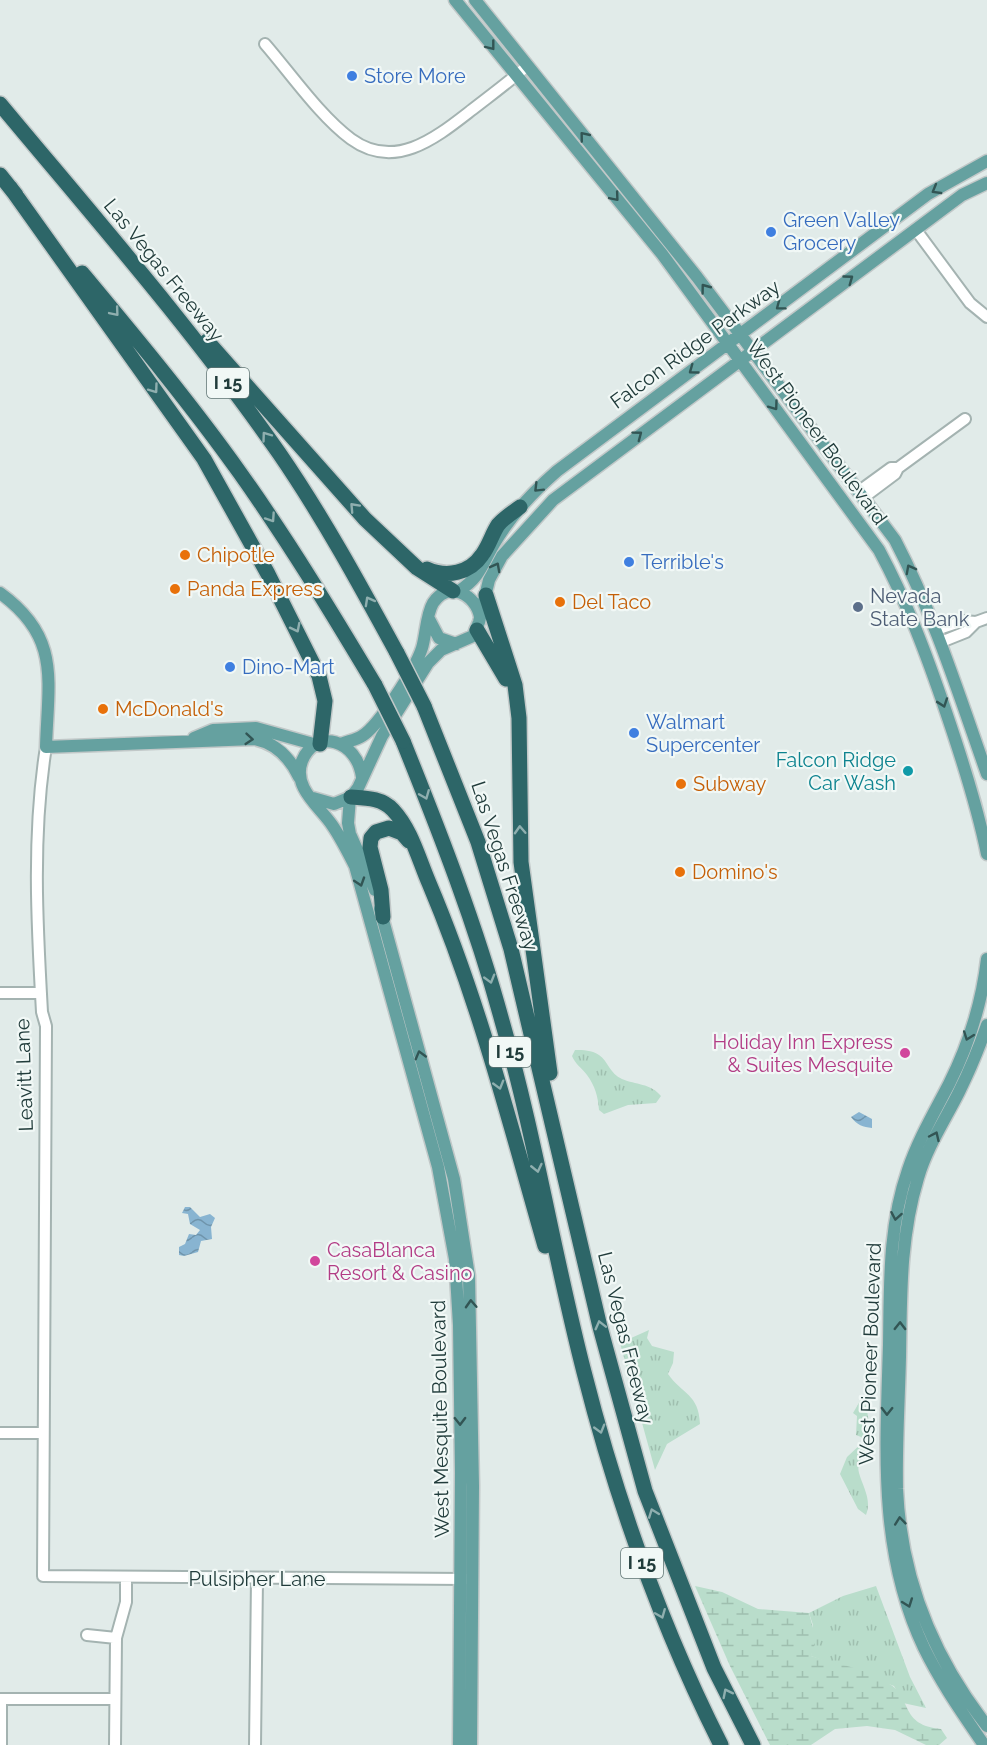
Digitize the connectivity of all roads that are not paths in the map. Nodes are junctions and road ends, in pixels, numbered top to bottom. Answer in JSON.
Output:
{"nodes":[{"id":1,"x":455,"y":0,"type":"edge"},
{"id":2,"x":475,"y":0,"type":"edge"},
{"id":3,"x":265,"y":44,"type":"dead end"},
{"id":4,"x":527,"y":66,"type":"junction"},
{"id":5,"x":515,"y":76,"type":"junction"},
{"id":6,"x":0,"y":105,"type":"edge"},
{"id":7,"x":27,"y":136,"type":"junction"},
{"id":8,"x":987,"y":161,"type":"edge"},
{"id":9,"x":0,"y":175,"type":"edge"},
{"id":10,"x":987,"y":183,"type":"edge"},
{"id":11,"x":10,"y":187,"type":"junction"},
{"id":12,"x":915,"y":230,"type":"junction"},
{"id":13,"x":650,"y":239,"type":"junction"},
{"id":14,"x":678,"y":254,"type":"junction"},
{"id":15,"x":987,"y":317,"type":"edge"},
{"id":16,"x":740,"y":335,"type":"junction"},
{"id":17,"x":729,"y":344,"type":"junction"},
{"id":18,"x":751,"y":350,"type":"junction"},
{"id":19,"x":740,"y":359,"type":"junction"},
{"id":20,"x":965,"y":419,"type":"dead end"},
{"id":21,"x":860,"y":495,"type":"junction"},
{"id":22,"x":520,"y":507,"type":"junction"},
{"id":23,"x":394,"y":549,"type":"junction"},
{"id":24,"x":456,"y":591,"type":"junction"},
{"id":25,"x":0,"y":592,"type":"edge"},
{"id":26,"x":486,"y":595,"type":"junction"},
{"id":27,"x":429,"y":618,"type":"junction"},
{"id":28,"x":987,"y":618,"type":"edge"},
{"id":29,"x":478,"y":626,"type":"junction"},
{"id":30,"x":919,"y":635,"type":"junction"},
{"id":31,"x":938,"y":636,"type":"junction"},
{"id":32,"x":456,"y":644,"type":"junction"},
{"id":33,"x":924,"y":648,"type":"junction"},
{"id":34,"x":516,"y":695,"type":"junction"},
{"id":35,"x":190,"y":740,"type":"junction"},
{"id":36,"x":328,"y":744,"type":"junction"},
{"id":37,"x":46,"y":747,"type":"junction"},
{"id":38,"x":987,"y":774,"type":"edge"},
{"id":39,"x":362,"y":777,"type":"junction"},
{"id":40,"x":300,"y":779,"type":"junction"},
{"id":41,"x":309,"y":796,"type":"junction"},
{"id":42,"x":346,"y":800,"type":"junction"},
{"id":43,"x":411,"y":843,"type":"junction"},
{"id":44,"x":987,"y":854,"type":"edge"},
{"id":45,"x":383,"y":917,"type":"junction"},
{"id":46,"x":987,"y":959,"type":"edge"},
{"id":47,"x":986,"y":980,"type":"edge"},
{"id":48,"x":0,"y":993,"type":"edge"},
{"id":49,"x":41,"y":993,"type":"junction"},
{"id":50,"x":987,"y":1025,"type":"edge"},
{"id":51,"x":565,"y":1180,"type":"junction"},
{"id":52,"x":584,"y":1372,"type":"junction"},
{"id":53,"x":0,"y":1433,"type":"edge"},
{"id":54,"x":44,"y":1433,"type":"junction"},
{"id":55,"x":461,"y":1473,"type":"junction"},
{"id":56,"x":473,"y":1486,"type":"junction"},
{"id":57,"x":43,"y":1576,"type":"joint"},
{"id":58,"x":126,"y":1578,"type":"junction"},
{"id":59,"x":257,"y":1579,"type":"junction"},
{"id":60,"x":466,"y":1579,"type":"junction"},
{"id":61,"x":87,"y":1635,"type":"dead end"},
{"id":62,"x":116,"y":1638,"type":"junction"},
{"id":63,"x":0,"y":1699,"type":"edge"},
{"id":64,"x":115,"y":1699,"type":"junction"},
{"id":65,"x":982,"y":1718,"type":"edge"},
{"id":66,"x":1,"y":1745,"type":"edge"},
{"id":67,"x":115,"y":1745,"type":"edge"},
{"id":68,"x":255,"y":1745,"type":"edge"},
{"id":69,"x":459,"y":1745,"type":"edge"},
{"id":70,"x":471,"y":1745,"type":"edge"},
{"id":71,"x":721,"y":1745,"type":"edge"},
{"id":72,"x":753,"y":1745,"type":"edge"},
{"id":73,"x":984,"y":1745,"type":"edge"}],
"edges":[{"from":1,"to":5,"type":"main road","name":"West Pioneer Boulevard","one_way":true},
{"from":2,"to":4,"type":"main road","name":"West Pioneer Boulevard"},
{"from":3,"to":5,"type":"street"},
{"from":4,"to":5,"type":"street"},
{"from":14,"to":4,"type":"main road","name":"West Pioneer Boulevard","one_way":true},
{"from":5,"to":13,"type":"main road","name":"West Pioneer Boulevard","one_way":true},
{"from":6,"to":7,"type":"highway","name":"Las Vegas Freeway","number":"I 15"},
{"from":23,"to":7,"type":"highway","one_way":true},
{"from":51,"to":7,"type":"highway","name":"Las Vegas Freeway","number":"I 15","one_way":true,"bridge":true},
{"from":8,"to":16,"type":"main road","name":"Falcon Ridge Parkway","one_way":true},
{"from":9,"to":11,"type":"highway","number":"I 15"},
{"from":10,"to":12,"type":"main road","name":"Falcon Ridge Parkway"},
{"from":11,"to":36,"type":"highway","one_way":true},
{"from":11,"to":52,"type":"highway","number":"I 15","one_way":true,"bridge":true},
{"from":12,"to":15,"type":"street"},
{"from":18,"to":12,"type":"main road","name":"Falcon Ridge Parkway","one_way":true},
{"from":13,"to":14,"type":"main road"},
{"from":13,"to":17,"type":"main road","name":"West Pioneer Boulevard"},
{"from":16,"to":14,"type":"main road","name":"West Pioneer Boulevard","one_way":true},
{"from":16,"to":17,"type":"main road","name":"Falcon Ridge Parkway"},
{"from":16,"to":18,"type":"main road","name":"West Pioneer Boulevard"},
{"from":17,"to":19,"type":"main road","name":"West Pioneer Boulevard"},
{"from":17,"to":22,"type":"main road","name":"Falcon Ridge Parkway","one_way":true},
{"from":18,"to":19,"type":"main road","name":"Falcon Ridge Parkway"},
{"from":18,"to":21,"type":"main road","name":"West Pioneer Boulevard"},
{"from":26,"to":19,"type":"main road","name":"Falcon Ridge Parkway","one_way":true},
{"from":19,"to":30,"type":"main road","name":"West Pioneer Boulevard","one_way":true},
{"from":20,"to":21,"type":"street"},
{"from":31,"to":21,"type":"main road","name":"West Pioneer Boulevard","one_way":true},
{"from":22,"to":23,"type":"highway"},
{"from":22,"to":24,"type":"main road","name":"Falcon Ridge Parkway"},
{"from":23,"to":24,"type":"highway"},
{"from":24,"to":27,"type":"main road","name":"Falcon Ridge Parkway"},
{"from":24,"to":29,"type":"main road"},
{"from":25,"to":37,"type":"main road","name":"Leavitt Lane"},
{"from":26,"to":29,"type":"main road","name":"Falcon Ridge Parkway"},
{"from":26,"to":34,"type":"highway"},
{"from":27,"to":32,"type":"main road"},
{"from":27,"to":36,"type":"main road","name":"Falcon Ridge Parkway"},
{"from":28,"to":31,"type":"street"},
{"from":29,"to":32,"type":"main road"},
{"from":29,"to":34,"type":"highway"},
{"from":30,"to":31,"type":"main road"},
{"from":30,"to":33,"type":"main road","name":"West Pioneer Boulevard"},
{"from":31,"to":33,"type":"main road"},
{"from":31,"to":38,"type":"main road","name":"West Pioneer Boulevard"},
{"from":32,"to":39,"type":"main road"},
{"from":33,"to":44,"type":"main road","name":"West Pioneer Boulevard","one_way":true},
{"from":51,"to":34,"type":"highway","one_way":true},
{"from":35,"to":36,"type":"main road"},
{"from":35,"to":37,"type":"main road"},
{"from":35,"to":40,"type":"main road","one_way":true},
{"from":36,"to":39,"type":"main road"},
{"from":36,"to":40,"type":"main road"},
{"from":37,"to":49,"type":"street","name":"Leavitt Lane"},
{"from":39,"to":42,"type":"main road"},
{"from":40,"to":41,"type":"main road"},
{"from":41,"to":42,"type":"main road"},
{"from":41,"to":55,"type":"main road","name":"West Mesquite Boulevard","one_way":true},
{"from":42,"to":43,"type":"highway"},
{"from":42,"to":45,"type":"main road","name":"West Mesquite Boulevard"},
{"from":43,"to":45,"type":"highway"},
{"from":43,"to":52,"type":"highway","one_way":true},
{"from":56,"to":45,"type":"main road","name":"West Mesquite Boulevard","one_way":true},
{"from":46,"to":47,"type":"main road","name":"West Pioneer Boulevard"},
{"from":47,"to":65,"type":"main road","name":"West Pioneer Boulevard","one_way":true},
{"from":48,"to":49,"type":"street"},
{"from":49,"to":54,"type":"street","name":"Leavitt Lane"},
{"from":65,"to":50,"type":"main road","name":"West Pioneer Boulevard","one_way":true},
{"from":72,"to":51,"type":"highway","name":"Las Vegas Freeway","number":"I 15","one_way":true},
{"from":52,"to":71,"type":"highway","number":"I 15","one_way":true},
{"from":53,"to":54,"type":"street"},
{"from":54,"to":57,"type":"street","name":"Leavitt Lane"},
{"from":55,"to":56,"type":"main road"},
{"from":55,"to":60,"type":"main road","name":"West Mesquite Boulevard"},
{"from":56,"to":60,"type":"main road","name":"West Mesquite Boulevard"},
{"from":57,"to":58,"type":"street","name":"Pulsipher Lane"},
{"from":58,"to":59,"type":"street","name":"Pulsipher Lane"},
{"from":58,"to":62,"type":"street"},
{"from":59,"to":60,"type":"street","name":"Pulsipher Lane"},
{"from":59,"to":68,"type":"street"},
{"from":60,"to":69,"type":"main road","name":"West Mesquite Boulevard"},
{"from":60,"to":70,"type":"main road","name":"West Mesquite Boulevard"},
{"from":61,"to":62,"type":"street"},
{"from":62,"to":64,"type":"street"},
{"from":63,"to":64,"type":"street"},
{"from":63,"to":66,"type":"street"},
{"from":64,"to":67,"type":"street"},
{"from":65,"to":73,"type":"main road","name":"West Pioneer Boulevard"}]}
